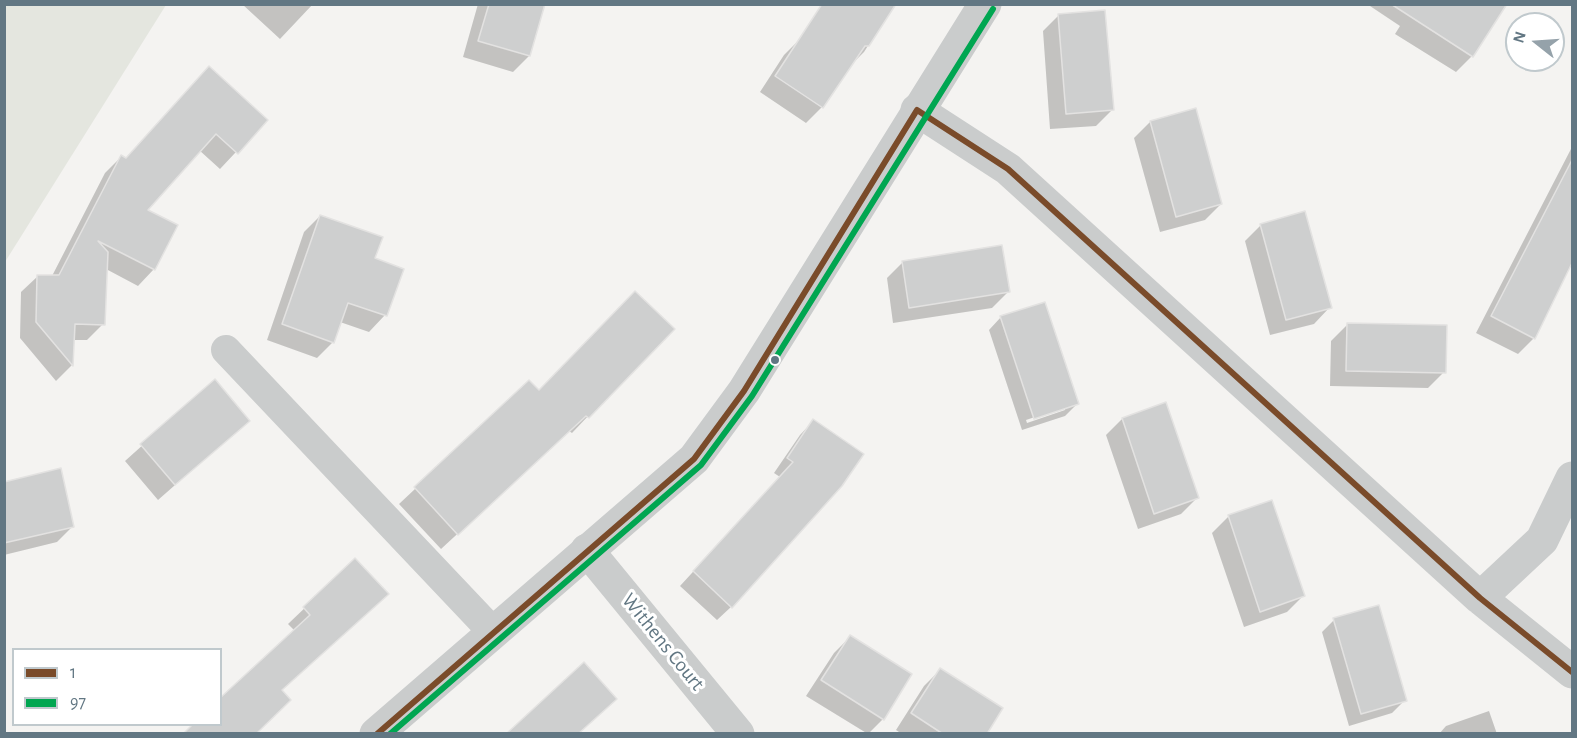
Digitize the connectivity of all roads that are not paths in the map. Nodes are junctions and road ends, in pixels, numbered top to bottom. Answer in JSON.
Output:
{"nodes":[{"id":1,"x":985,"y":4,"type":"edge"},
{"id":2,"x":917,"y":110,"type":"junction"},
{"id":3,"x":226,"y":350,"type":"dead end"},
{"id":4,"x":1572,"y":478,"type":"edge"},
{"id":5,"x":587,"y":550,"type":"junction"},
{"id":6,"x":1480,"y":598,"type":"junction"},
{"id":7,"x":493,"y":632,"type":"junction"},
{"id":8,"x":1572,"y":672,"type":"edge"},
{"id":9,"x":376,"y":734,"type":"edge"},
{"id":10,"x":738,"y":734,"type":"edge"}],
"edges":[{"from":1,"to":2,"type":"street"},
{"from":2,"to":5,"type":"street"},
{"from":2,"to":6,"type":"street"},
{"from":3,"to":7,"type":"lane"},
{"from":4,"to":6,"type":"street"},
{"from":5,"to":7,"type":"street"},
{"from":5,"to":10,"type":"street","name":"Withens Court"},
{"from":6,"to":8,"type":"street"},
{"from":7,"to":9,"type":"street"}]}
